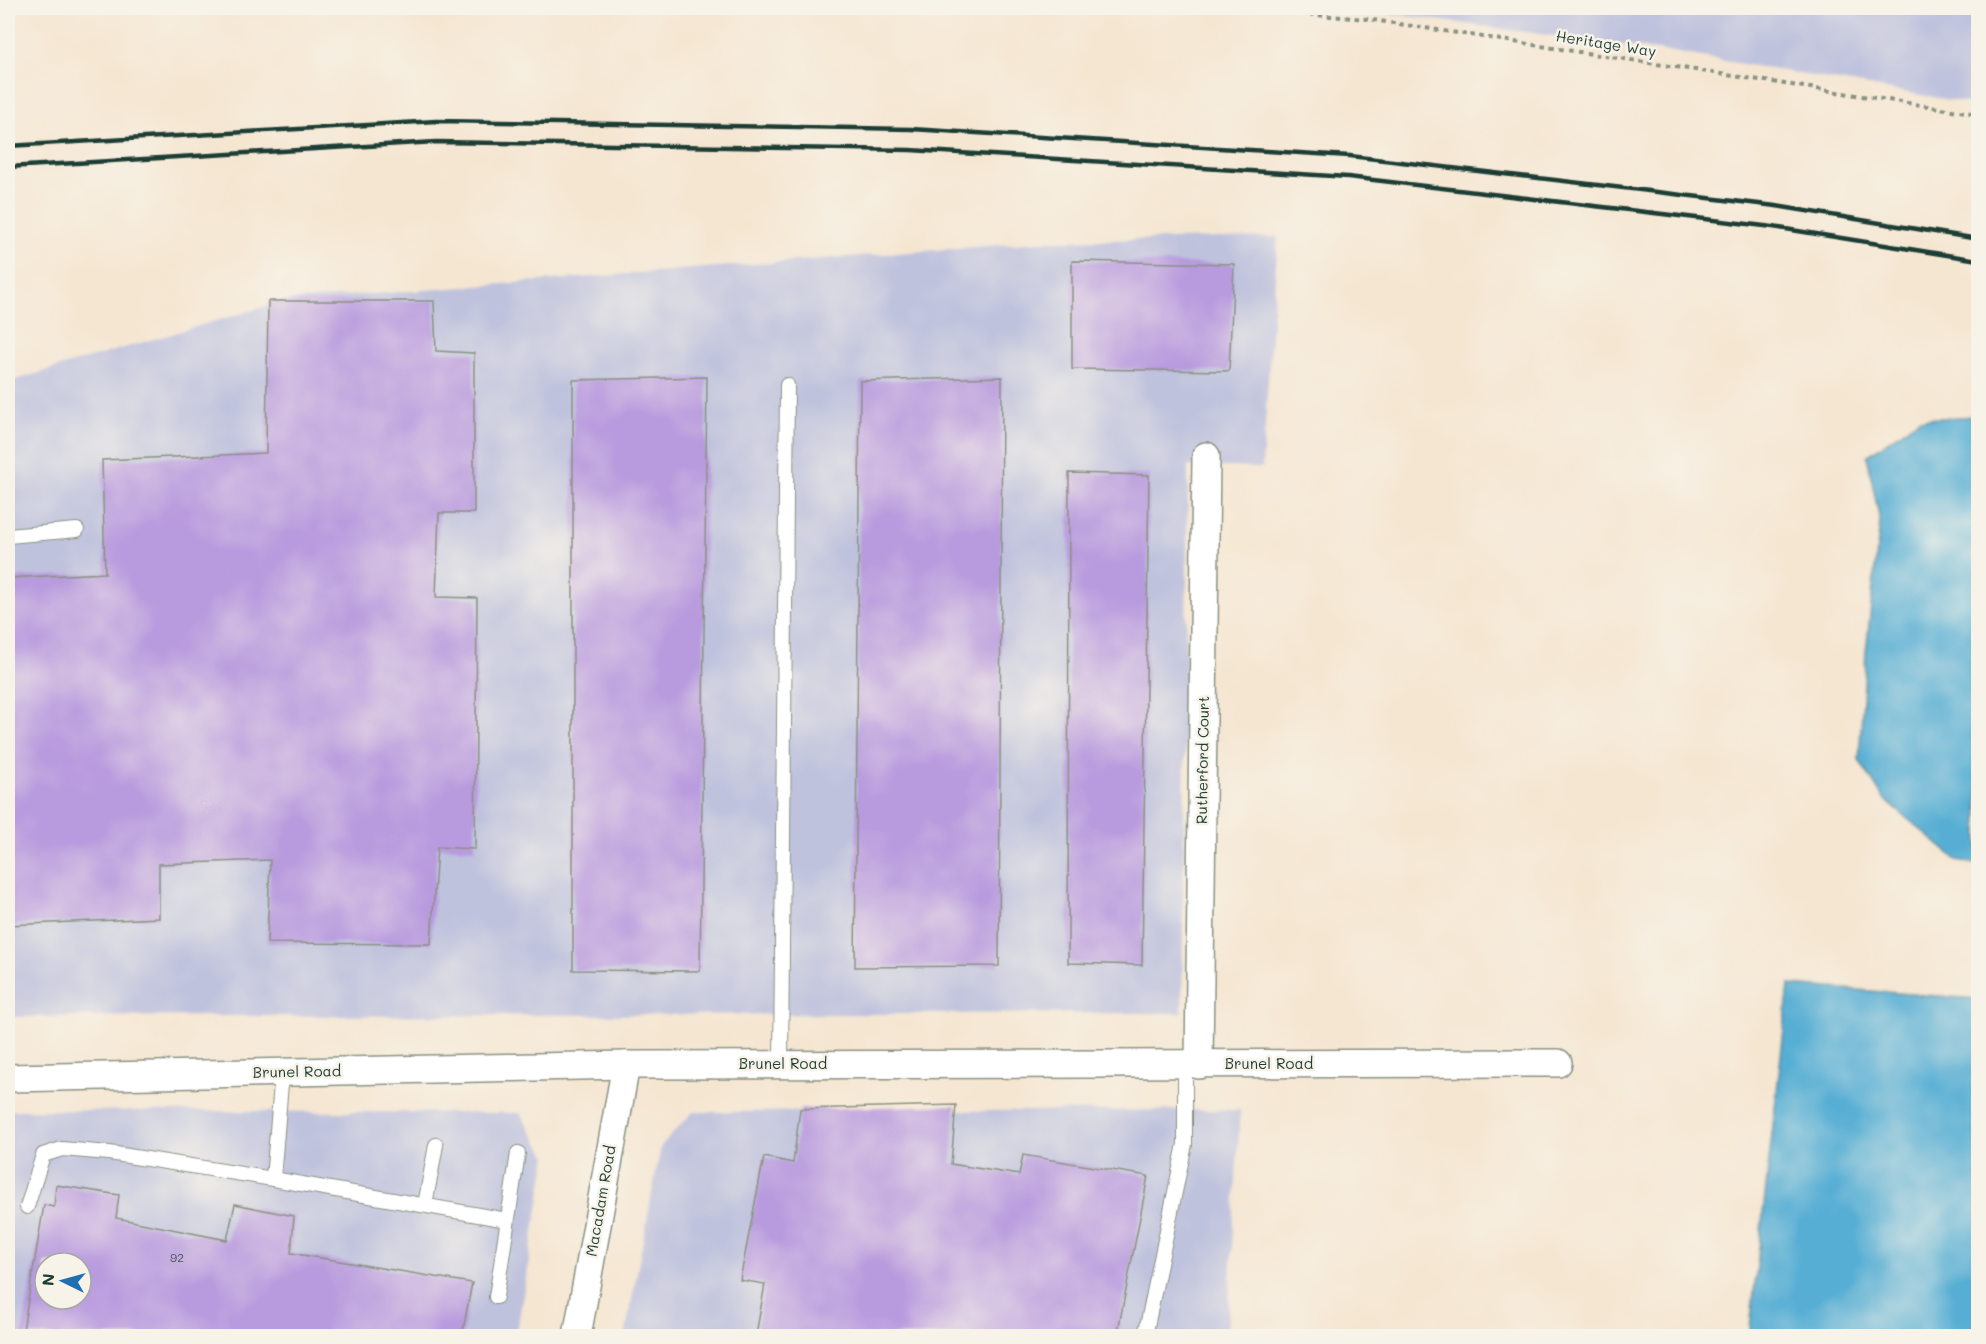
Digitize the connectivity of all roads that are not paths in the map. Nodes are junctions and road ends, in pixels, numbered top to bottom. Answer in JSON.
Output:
{"nodes":[{"id":1,"x":787,"y":385,"type":"dead end"},
{"id":2,"x":1206,"y":456,"type":"dead end"},
{"id":3,"x":77,"y":530,"type":"dead end"},
{"id":4,"x":8,"y":536,"type":"edge"},
{"id":5,"x":1558,"y":1063,"type":"dead end"},
{"id":6,"x":781,"y":1064,"type":"junction"},
{"id":7,"x":1192,"y":1064,"type":"junction"},
{"id":8,"x":626,"y":1065,"type":"junction"},
{"id":9,"x":282,"y":1072,"type":"junction"},
{"id":10,"x":8,"y":1078,"type":"edge"},
{"id":11,"x":436,"y":1145,"type":"dead end"},
{"id":12,"x":518,"y":1153,"type":"dead end"},
{"id":13,"x":273,"y":1179,"type":"junction"},
{"id":14,"x":425,"y":1205,"type":"junction"},
{"id":15,"x":27,"y":1207,"type":"dead end"},
{"id":16,"x":507,"y":1220,"type":"junction"},
{"id":17,"x":496,"y":1297,"type":"dead end"},
{"id":18,"x":577,"y":1336,"type":"edge"},
{"id":19,"x":1145,"y":1336,"type":"edge"}],
"edges":[{"from":1,"to":6,"type":"lane"},
{"from":2,"to":7,"type":"street","name":"Rutherford Court"},
{"from":3,"to":4,"type":"lane"},
{"from":5,"to":7,"type":"street","name":"Brunel Road"},
{"from":6,"to":7,"type":"street","name":"Brunel Road"},
{"from":6,"to":8,"type":"street","name":"Brunel Road"},
{"from":7,"to":19,"type":"lane"},
{"from":8,"to":9,"type":"street","name":"Brunel Road"},
{"from":8,"to":18,"type":"street","name":"Macadam Road"},
{"from":9,"to":10,"type":"street","name":"Brunel Road"},
{"from":9,"to":13,"type":"lane"},
{"from":11,"to":14,"type":"lane"},
{"from":12,"to":16,"type":"lane"},
{"from":13,"to":14,"type":"lane"},
{"from":13,"to":15,"type":"lane"},
{"from":14,"to":16,"type":"lane"},
{"from":16,"to":17,"type":"lane"}]}
